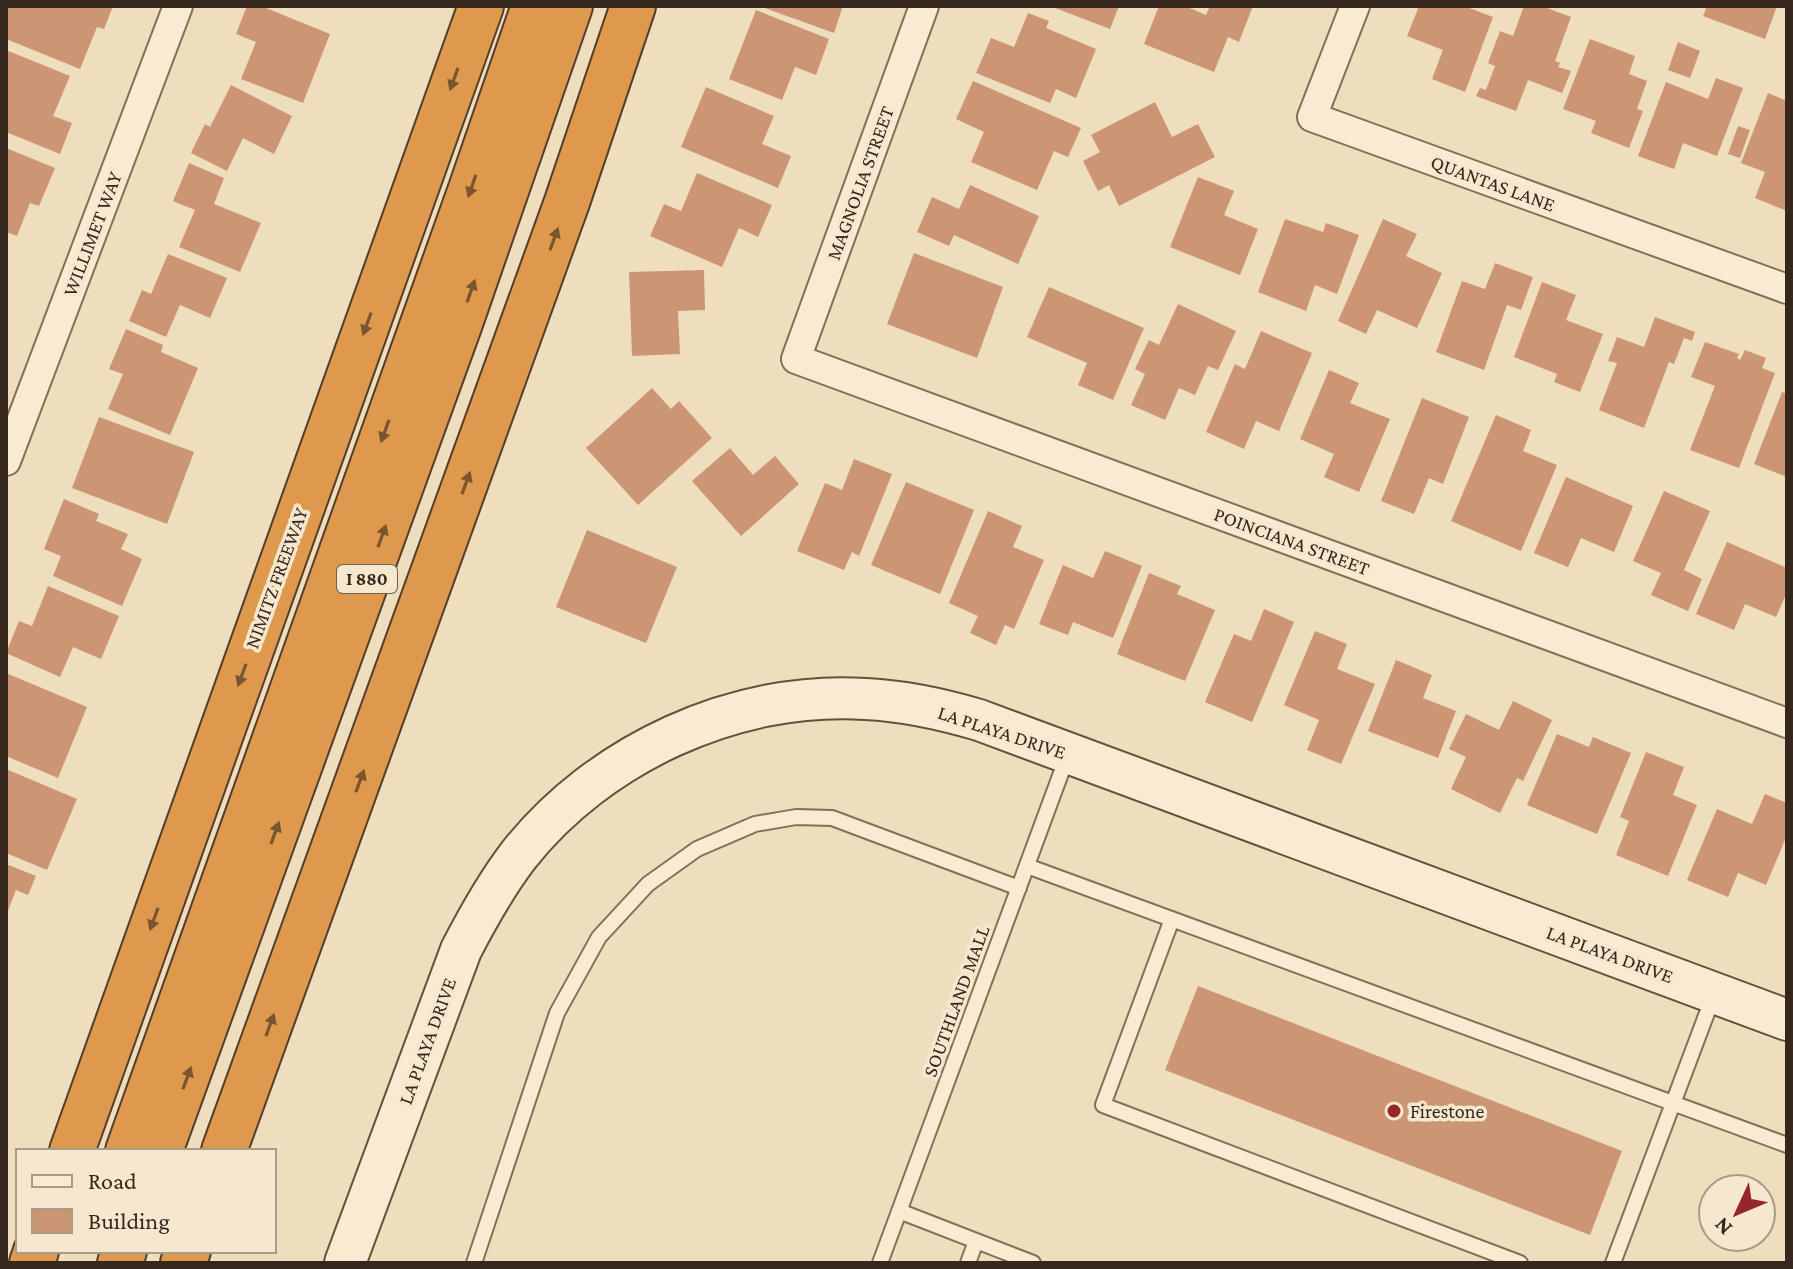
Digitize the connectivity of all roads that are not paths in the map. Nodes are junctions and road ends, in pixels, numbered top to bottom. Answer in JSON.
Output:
{"nodes":[{"id":1,"x":178,"y":6,"type":"edge"},
{"id":2,"x":481,"y":6,"type":"edge"},
{"id":3,"x":534,"y":6,"type":"edge"},
{"id":4,"x":570,"y":6,"type":"edge"},
{"id":5,"x":633,"y":6,"type":"edge"},
{"id":6,"x":924,"y":6,"type":"edge"},
{"id":7,"x":1355,"y":6,"type":"edge"},
{"id":8,"x":1787,"y":289,"type":"edge"},
{"id":9,"x":796,"y":359,"type":"joint"},
{"id":10,"x":6,"y":461,"type":"edge"},
{"id":11,"x":1787,"y":723,"type":"edge"},
{"id":12,"x":1068,"y":753,"type":"junction"},
{"id":13,"x":1027,"y":866,"type":"junction"},
{"id":14,"x":1019,"y":888,"type":"junction"},
{"id":15,"x":1172,"y":919,"type":"junction"},
{"id":16,"x":1714,"y":993,"type":"junction"},
{"id":17,"x":1787,"y":1020,"type":"edge"},
{"id":18,"x":1673,"y":1104,"type":"junction"},
{"id":19,"x":1787,"y":1145,"type":"edge"},
{"id":20,"x":73,"y":1149,"type":"edge"},
{"id":21,"x":129,"y":1149,"type":"edge"},
{"id":22,"x":161,"y":1149,"type":"edge"},
{"id":23,"x":225,"y":1149,"type":"edge"},
{"id":24,"x":899,"y":1211,"type":"junction"},
{"id":25,"x":976,"y":1241,"type":"junction"},
{"id":26,"x":345,"y":1263,"type":"edge"},
{"id":27,"x":474,"y":1263,"type":"edge"},
{"id":28,"x":880,"y":1263,"type":"edge"},
{"id":29,"x":968,"y":1263,"type":"edge"},
{"id":30,"x":1033,"y":1263,"type":"edge"},
{"id":31,"x":1520,"y":1263,"type":"edge"},
{"id":32,"x":1613,"y":1263,"type":"edge"}],
"edges":[{"from":1,"to":10,"type":"street","name":"WILLIMET WAY"},
{"from":2,"to":20,"type":"highway","name":"NIMITZ FREEWAY","one_way":true},
{"from":3,"to":21,"type":"highway","number":"I 880","one_way":true},
{"from":22,"to":4,"type":"highway","number":"I 880","one_way":true},
{"from":23,"to":5,"type":"highway","number":"I 880","one_way":true},
{"from":6,"to":9,"type":"street","name":"MAGNOLIA STREET"},
{"from":7,"to":8,"type":"street","name":"QUANTAS LANE"},
{"from":9,"to":11,"type":"street","name":"POINCIANA STREET"},
{"from":12,"to":13,"type":"lane","name":"SOUTHLAND MALL"},
{"from":12,"to":16,"type":"main road","name":"LA PLAYA DRIVE"},
{"from":12,"to":26,"type":"main road","name":"LA PLAYA DRIVE"},
{"from":13,"to":14,"type":"lane","name":"SOUTHLAND MALL"},
{"from":13,"to":15,"type":"lane"},
{"from":14,"to":24,"type":"lane","name":"SOUTHLAND MALL"},
{"from":14,"to":27,"type":"lane"},
{"from":15,"to":18,"type":"lane"},
{"from":15,"to":31,"type":"lane"},
{"from":16,"to":17,"type":"main road","name":"LA PLAYA DRIVE"},
{"from":16,"to":18,"type":"lane"},
{"from":18,"to":19,"type":"lane"},
{"from":18,"to":32,"type":"lane"},
{"from":24,"to":25,"type":"lane"},
{"from":24,"to":28,"type":"lane","name":"SOUTHLAND MALL"},
{"from":25,"to":29,"type":"lane"},
{"from":25,"to":30,"type":"lane"}]}
